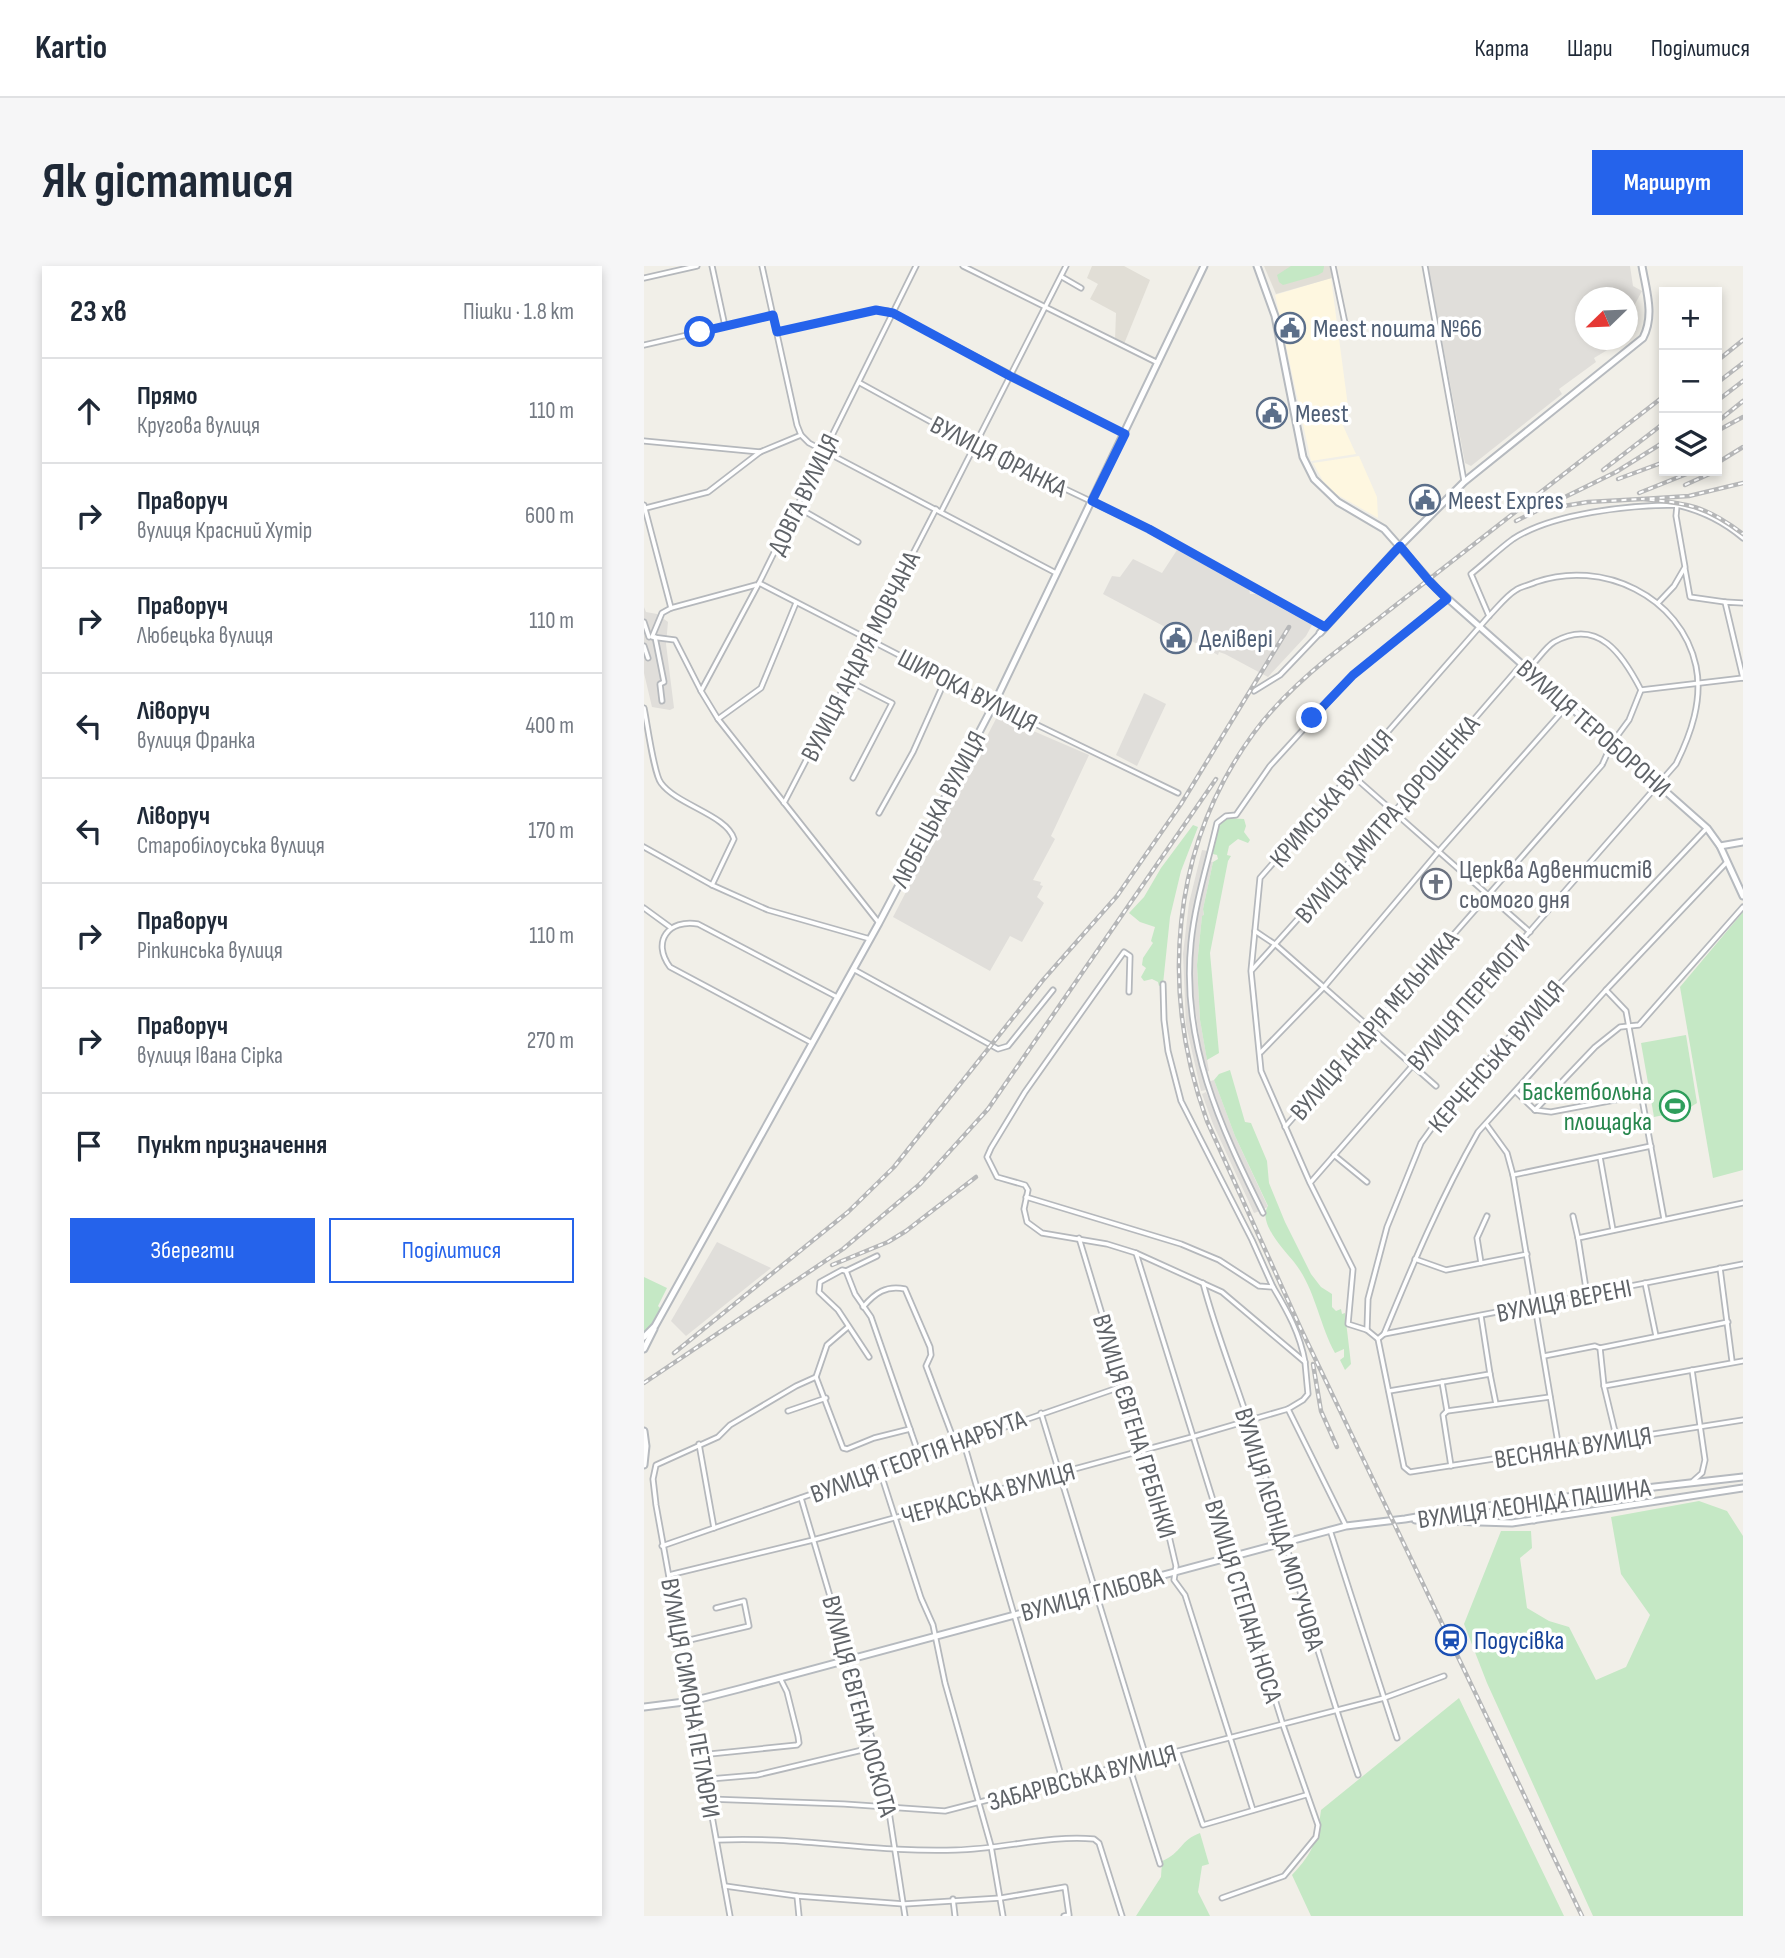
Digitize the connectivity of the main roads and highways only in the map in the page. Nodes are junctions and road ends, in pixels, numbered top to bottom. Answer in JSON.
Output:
{"nodes":[{"id":1,"x":1257,"y":266,"type":"edge"},
{"id":2,"x":1642,"y":266,"type":"edge"},
{"id":3,"x":1202,"y":267,"type":"edge"},
{"id":4,"x":1400,"y":546,"type":"junction"},
{"id":5,"x":1320,"y":633,"type":"road end"},
{"id":6,"x":1743,"y":842,"type":"edge"},
{"id":7,"x":1720,"y":846,"type":"junction"},
{"id":8,"x":1741,"y":886,"type":"edge"},
{"id":9,"x":1743,"y":896,"type":"edge"},
{"id":10,"x":655,"y":1326,"type":"junction"},
{"id":11,"x":644,"y":1337,"type":"edge"},
{"id":12,"x":644,"y":1349,"type":"edge"},
{"id":13,"x":644,"y":1431,"type":"edge"},
{"id":14,"x":644,"y":1465,"type":"edge"},
{"id":15,"x":1743,"y":1477,"type":"edge"},
{"id":16,"x":1743,"y":1488,"type":"edge"},
{"id":17,"x":1600,"y":1493,"type":"junction"},
{"id":18,"x":1532,"y":1501,"type":"junction"},
{"id":19,"x":1602,"y":1510,"type":"junction"},
{"id":20,"x":1405,"y":1519,"type":"junction"},
{"id":21,"x":1534,"y":1520,"type":"junction"},
{"id":22,"x":644,"y":1707,"type":"edge"},
{"id":23,"x":657,"y":1707,"type":"junction"},
{"id":24,"x":644,"y":1713,"type":"edge"}],
"edges":[{"from":1,"to":4,"type":"main road","name":"ВУЛИЦЯ ТЕРОБОРОНИ"},
{"from":2,"to":4,"type":"main road"},
{"from":3,"to":10,"type":"main road","name":"ЛЮБЕЦЬКА ВУЛИЦЯ"},
{"from":4,"to":5,"type":"main road"},
{"from":4,"to":7,"type":"main road","name":"ВУЛИЦЯ ТЕРОБОРОНИ"},
{"from":6,"to":7,"type":"main road"},
{"from":7,"to":8,"type":"main road","name":"ВУЛИЦЯ ТЕРОБОРОНИ"},
{"from":8,"to":9,"type":"main road","name":"ВУЛИЦЯ ТЕРОБОРОНИ"},
{"from":10,"to":11,"type":"main road","name":"ЛЮБЕЦЬКА ВУЛИЦЯ"},
{"from":10,"to":12,"type":"main road"},
{"from":13,"to":14,"type":"main road"},
{"from":15,"to":17,"type":"main road","name":"ВУЛИЦЯ ЛЕОНІДА ПАШИНА"},
{"from":16,"to":19,"type":"main road","name":"ВУЛИЦЯ ЛЕОНІДА ПАШИНА"},
{"from":17,"to":18,"type":"main road","name":"ВУЛИЦЯ ЛЕОНІДА ПАШИНА"},
{"from":17,"to":19,"type":"main road"},
{"from":18,"to":20,"type":"main road","name":"ВУЛИЦЯ ЛЕОНІДА ПАШИНА"},
{"from":18,"to":21,"type":"main road"},
{"from":19,"to":21,"type":"main road","name":"ВУЛИЦЯ ЛЕОНІДА ПАШИНА"},
{"from":20,"to":21,"type":"main road","name":"ВУЛИЦЯ ЛЕОНІДА ПАШИНА"},
{"from":20,"to":23,"type":"main road","name":"ВУЛИЦЯ ГЛІБОВА"},
{"from":22,"to":23,"type":"main road","name":"ВУЛИЦЯ ГЛІБОВА"},
{"from":23,"to":24,"type":"main road","name":"ВУЛИЦЯ ГЛІБОВА"}]}
